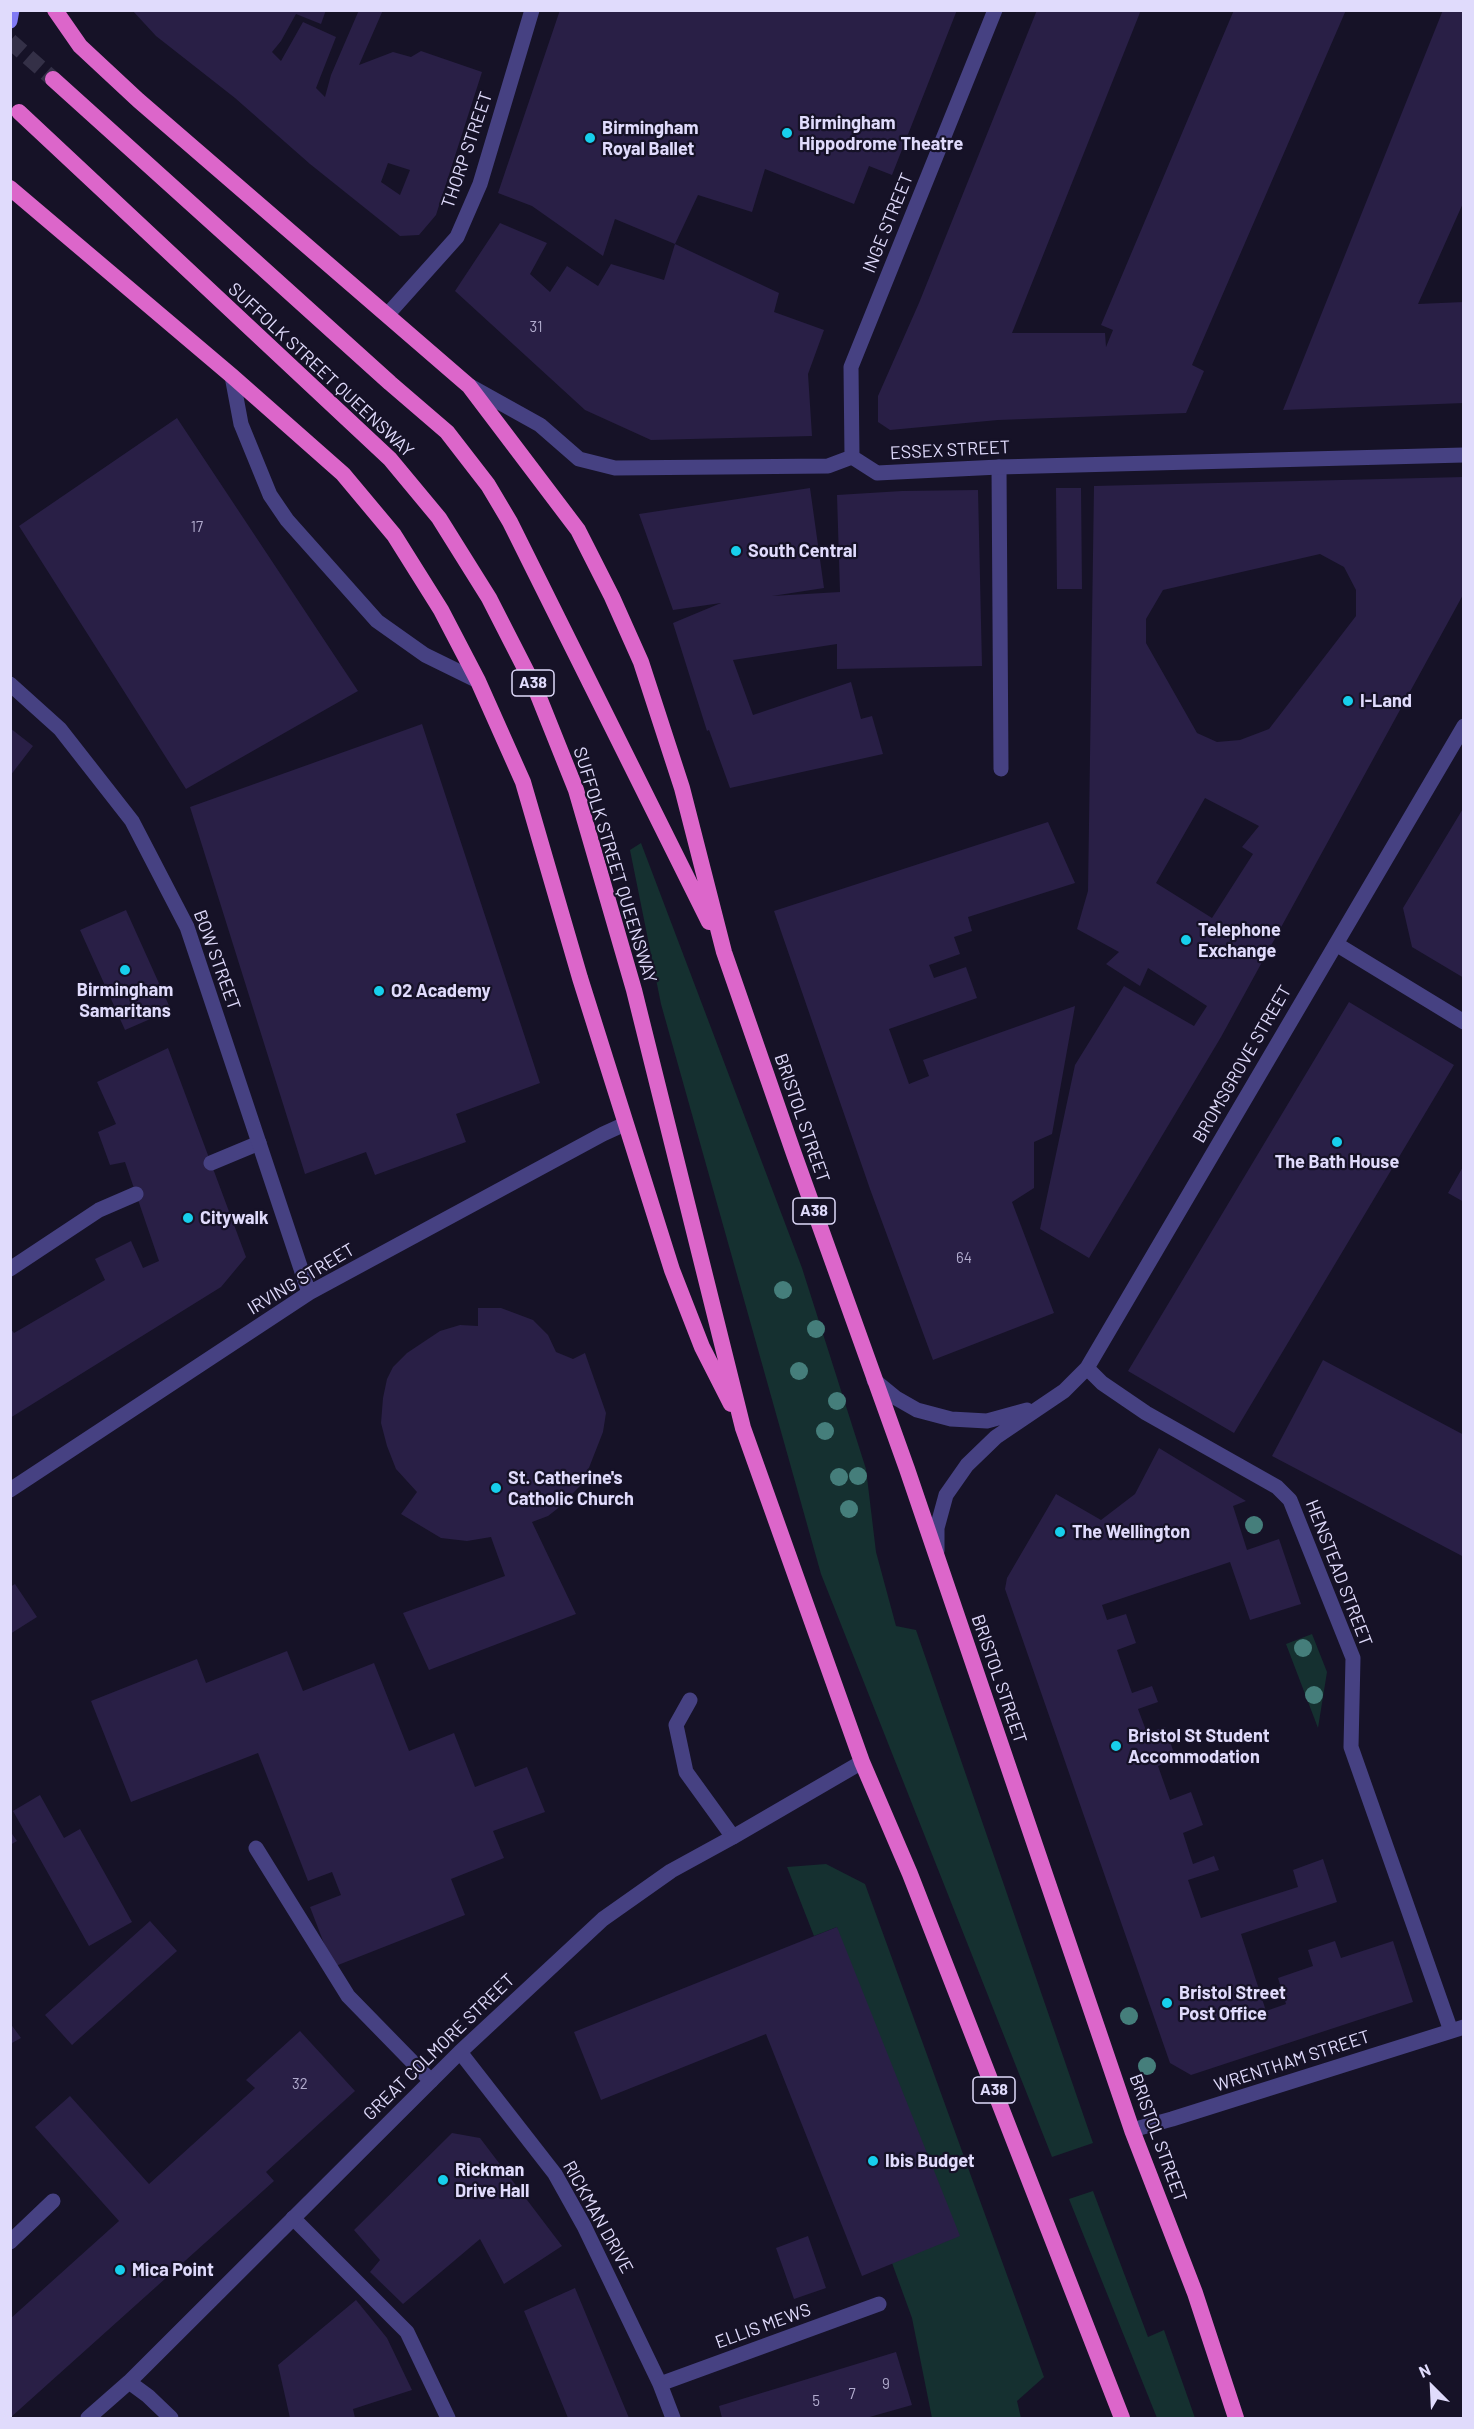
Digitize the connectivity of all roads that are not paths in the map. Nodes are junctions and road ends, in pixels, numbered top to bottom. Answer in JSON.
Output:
{"nodes":[{"id":1,"x":12,"y":10,"type":"edge"},
{"id":2,"x":55,"y":10,"type":"edge"},
{"id":3,"x":532,"y":10,"type":"edge"},
{"id":4,"x":995,"y":10,"type":"edge"},
{"id":5,"x":10,"y":21,"type":"edge"},
{"id":6,"x":53,"y":79,"type":"tunnel mouth"},
{"id":7,"x":19,"y":112,"type":"dead end"},
{"id":8,"x":10,"y":188,"type":"edge"},
{"id":9,"x":388,"y":314,"type":"junction"},
{"id":10,"x":232,"y":376,"type":"junction"},
{"id":11,"x":469,"y":386,"type":"junction"},
{"id":12,"x":1464,"y":455,"type":"edge"},
{"id":13,"x":852,"y":457,"type":"junction"},
{"id":14,"x":999,"y":467,"type":"junction"},
{"id":15,"x":478,"y":681,"type":"junction"},
{"id":16,"x":16,"y":689,"type":"edge"},
{"id":17,"x":1464,"y":726,"type":"edge"},
{"id":18,"x":1001,"y":769,"type":"dead end"},
{"id":19,"x":1336,"y":944,"type":"junction"},
{"id":20,"x":724,"y":952,"type":"junction"},
{"id":21,"x":1464,"y":1022,"type":"edge"},
{"id":22,"x":625,"y":1124,"type":"junction"},
{"id":23,"x":259,"y":1143,"type":"junction"},
{"id":24,"x":211,"y":1163,"type":"dead end"},
{"id":25,"x":136,"y":1194,"type":"dead end"},
{"id":26,"x":10,"y":1269,"type":"edge"},
{"id":27,"x":309,"y":1293,"type":"junction"},
{"id":28,"x":1086,"y":1368,"type":"junction"},
{"id":29,"x":874,"y":1380,"type":"junction"},
{"id":30,"x":1038,"y":1407,"type":"junction"},
{"id":31,"x":743,"y":1428,"type":"junction"},
{"id":32,"x":10,"y":1490,"type":"edge"},
{"id":33,"x":937,"y":1560,"type":"junction"},
{"id":34,"x":690,"y":1700,"type":"dead end"},
{"id":35,"x":862,"y":1762,"type":"junction"},
{"id":36,"x":733,"y":1837,"type":"junction"},
{"id":37,"x":256,"y":1848,"type":"dead end"},
{"id":38,"x":1457,"y":2029,"type":"edge"},
{"id":39,"x":460,"y":2052,"type":"junction"},
{"id":40,"x":431,"y":2080,"type":"junction"},
{"id":41,"x":1132,"y":2130,"type":"junction"},
{"id":42,"x":53,"y":2201,"type":"dead end"},
{"id":43,"x":293,"y":2218,"type":"junction"},
{"id":44,"x":10,"y":2242,"type":"edge"},
{"id":45,"x":879,"y":2304,"type":"dead end"},
{"id":46,"x":129,"y":2382,"type":"junction"},
{"id":47,"x":660,"y":2384,"type":"junction"},
{"id":48,"x":88,"y":2418,"type":"edge"},
{"id":49,"x":171,"y":2418,"type":"edge"},
{"id":50,"x":448,"y":2418,"type":"edge"},
{"id":51,"x":673,"y":2418,"type":"edge"},
{"id":52,"x":1122,"y":2418,"type":"edge"},
{"id":53,"x":1236,"y":2418,"type":"edge"}],
"edges":[{"from":1,"to":5,"type":"main road"},
{"from":2,"to":9,"type":"highway"},
{"from":3,"to":9,"type":"street","name":"THORP STREET"},
{"from":4,"to":13,"type":"street","name":"INGE STREET"},
{"from":6,"to":20,"type":"highway","name":"SUFFOLK STREET QUEENSWAY","number":"A38"},
{"from":7,"to":31,"type":"highway","name":"SUFFOLK STREET QUEENSWAY","number":"A38"},
{"from":8,"to":10,"type":"highway"},
{"from":9,"to":11,"type":"highway"},
{"from":10,"to":15,"type":"highway"},
{"from":10,"to":15,"type":"street"},
{"from":11,"to":13,"type":"street"},
{"from":11,"to":20,"type":"highway"},
{"from":12,"to":14,"type":"street","name":"ESSEX STREET"},
{"from":13,"to":14,"type":"street","name":"ESSEX STREET"},
{"from":14,"to":18,"type":"street"},
{"from":15,"to":22,"type":"highway"},
{"from":16,"to":23,"type":"street","name":"BOW STREET"},
{"from":17,"to":19,"type":"street","name":"BROMSGROVE STREET"},
{"from":19,"to":21,"type":"street"},
{"from":19,"to":28,"type":"street","name":"BROMSGROVE STREET"},
{"from":20,"to":29,"type":"highway","name":"BRISTOL STREET","number":"A38"},
{"from":22,"to":27,"type":"street","name":"IRVING STREET"},
{"from":22,"to":31,"type":"highway"},
{"from":23,"to":24,"type":"street"},
{"from":23,"to":27,"type":"street","name":"BOW STREET"},
{"from":25,"to":26,"type":"street"},
{"from":27,"to":32,"type":"street","name":"IRVING STREET"},
{"from":28,"to":30,"type":"street","name":"BROMSGROVE STREET"},
{"from":28,"to":38,"type":"street","name":"HENSTEAD STREET"},
{"from":29,"to":30,"type":"street","name":"BROMSGROVE STREET"},
{"from":29,"to":33,"type":"highway","name":"BRISTOL STREET","number":"A38"},
{"from":30,"to":33,"type":"street","name":"BROMSGROVE STREET"},
{"from":31,"to":35,"type":"highway","number":"A38"},
{"from":33,"to":41,"type":"highway","name":"BRISTOL STREET","number":"A38"},
{"from":34,"to":36,"type":"street"},
{"from":35,"to":36,"type":"street","name":"GREAT COLMORE STREET"},
{"from":35,"to":52,"type":"highway","number":"A38"},
{"from":36,"to":39,"type":"street","name":"GREAT COLMORE STREET"},
{"from":37,"to":40,"type":"street"},
{"from":38,"to":41,"type":"street","name":"WRENTHAM STREET"},
{"from":39,"to":40,"type":"street","name":"GREAT COLMORE STREET"},
{"from":39,"to":47,"type":"street","name":"RICKMAN DRIVE"},
{"from":40,"to":43,"type":"street","name":"GREAT COLMORE STREET"},
{"from":41,"to":53,"type":"highway","name":"BRISTOL STREET","number":"A38"},
{"from":42,"to":44,"type":"street"},
{"from":43,"to":46,"type":"street","name":"GREAT COLMORE STREET"},
{"from":43,"to":50,"type":"street"},
{"from":45,"to":47,"type":"street","name":"ELLIS MEWS"},
{"from":46,"to":48,"type":"street","name":"GREAT COLMORE STREET"},
{"from":46,"to":49,"type":"street"},
{"from":47,"to":51,"type":"street","name":"RICKMAN DRIVE"}]}
